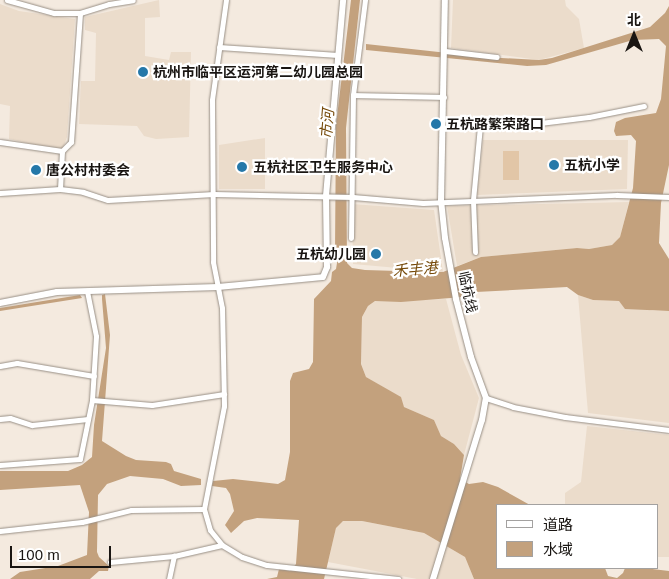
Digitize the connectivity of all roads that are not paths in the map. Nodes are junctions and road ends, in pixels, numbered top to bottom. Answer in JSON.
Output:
{"nodes":[{"id":1,"x":6,"y":0,"type":"edge"},
{"id":2,"x":133,"y":0,"type":"edge"},
{"id":3,"x":226,"y":0,"type":"edge"},
{"id":4,"x":343,"y":0,"type":"edge"},
{"id":5,"x":365,"y":0,"type":"edge"},
{"id":6,"x":446,"y":0,"type":"edge"},
{"id":7,"x":80,"y":13,"type":"junction"},
{"id":8,"x":220,"y":46,"type":"junction"},
{"id":9,"x":445,"y":51,"type":"junction"},
{"id":10,"x":338,"y":55,"type":"junction"},
{"id":11,"x":497,"y":57,"type":"dead end"},
{"id":12,"x":353,"y":95,"type":"junction"},
{"id":13,"x":444,"y":97,"type":"junction"},
{"id":14,"x":644,"y":106,"type":"dead end"},
{"id":15,"x":0,"y":142,"type":"edge"},
{"id":16,"x":62,"y":151,"type":"junction"},
{"id":17,"x":60,"y":189,"type":"junction"},
{"id":18,"x":0,"y":193,"type":"edge"},
{"id":19,"x":214,"y":194,"type":"junction"},
{"id":20,"x":326,"y":196,"type":"junction"},
{"id":21,"x":352,"y":197,"type":"junction"},
{"id":22,"x":669,"y":197,"type":"edge"},
{"id":23,"x":473,"y":200,"type":"junction"},
{"id":24,"x":441,"y":201,"type":"junction"},
{"id":25,"x":351,"y":238,"type":"dead end"},
{"id":26,"x":474,"y":252,"type":"dead end"},
{"id":27,"x":218,"y":287,"type":"junction"},
{"id":28,"x":88,"y":291,"type":"junction"},
{"id":29,"x":0,"y":302,"type":"edge"},
{"id":30,"x":0,"y":366,"type":"edge"},
{"id":31,"x":94,"y":376,"type":"junction"},
{"id":32,"x":224,"y":394,"type":"junction"},
{"id":33,"x":486,"y":398,"type":"junction"},
{"id":34,"x":92,"y":400,"type":"junction"},
{"id":35,"x":0,"y":419,"type":"edge"},
{"id":36,"x":88,"y":419,"type":"junction"},
{"id":37,"x":669,"y":430,"type":"edge"},
{"id":38,"x":0,"y":465,"type":"edge"},
{"id":39,"x":204,"y":509,"type":"junction"},
{"id":40,"x":0,"y":531,"type":"edge"},
{"id":41,"x":222,"y":545,"type":"junction"},
{"id":42,"x":174,"y":556,"type":"junction"},
{"id":43,"x":110,"y":562,"type":"dead end"},
{"id":44,"x":169,"y":579,"type":"edge"},
{"id":45,"x":398,"y":579,"type":"edge"},
{"id":46,"x":433,"y":579,"type":"edge"}],
"edges":[{"from":1,"to":7,"type":"street"},
{"from":2,"to":7,"type":"street"},
{"from":3,"to":8,"type":"street"},
{"from":4,"to":10,"type":"street"},
{"from":5,"to":12,"type":"street"},
{"from":6,"to":9,"type":"street","name":"临杭线"},
{"from":7,"to":16,"type":"street"},
{"from":8,"to":10,"type":"street"},
{"from":8,"to":19,"type":"street"},
{"from":9,"to":11,"type":"street"},
{"from":9,"to":13,"type":"street","name":"临杭线"},
{"from":10,"to":20,"type":"street"},
{"from":12,"to":13,"type":"street"},
{"from":12,"to":21,"type":"street"},
{"from":13,"to":24,"type":"street","name":"临杭线"},
{"from":14,"to":23,"type":"street"},
{"from":15,"to":16,"type":"street"},
{"from":16,"to":17,"type":"street"},
{"from":17,"to":18,"type":"street"},
{"from":17,"to":19,"type":"street"},
{"from":19,"to":20,"type":"street"},
{"from":19,"to":27,"type":"street"},
{"from":20,"to":21,"type":"street"},
{"from":20,"to":27,"type":"street"},
{"from":21,"to":24,"type":"street"},
{"from":21,"to":25,"type":"street"},
{"from":22,"to":23,"type":"street"},
{"from":23,"to":24,"type":"street"},
{"from":23,"to":26,"type":"street"},
{"from":24,"to":33,"type":"street","name":"临杭线"},
{"from":27,"to":28,"type":"street"},
{"from":27,"to":32,"type":"street"},
{"from":28,"to":29,"type":"street"},
{"from":28,"to":31,"type":"street"},
{"from":30,"to":31,"type":"street"},
{"from":31,"to":34,"type":"street"},
{"from":32,"to":34,"type":"street"},
{"from":32,"to":39,"type":"street"},
{"from":33,"to":37,"type":"street"},
{"from":33,"to":46,"type":"street"},
{"from":34,"to":36,"type":"street"},
{"from":35,"to":36,"type":"street"},
{"from":36,"to":38,"type":"street"},
{"from":39,"to":40,"type":"street"},
{"from":39,"to":41,"type":"street"},
{"from":41,"to":42,"type":"street"},
{"from":41,"to":45,"type":"street"},
{"from":42,"to":43,"type":"street"},
{"from":42,"to":44,"type":"street"}]}
